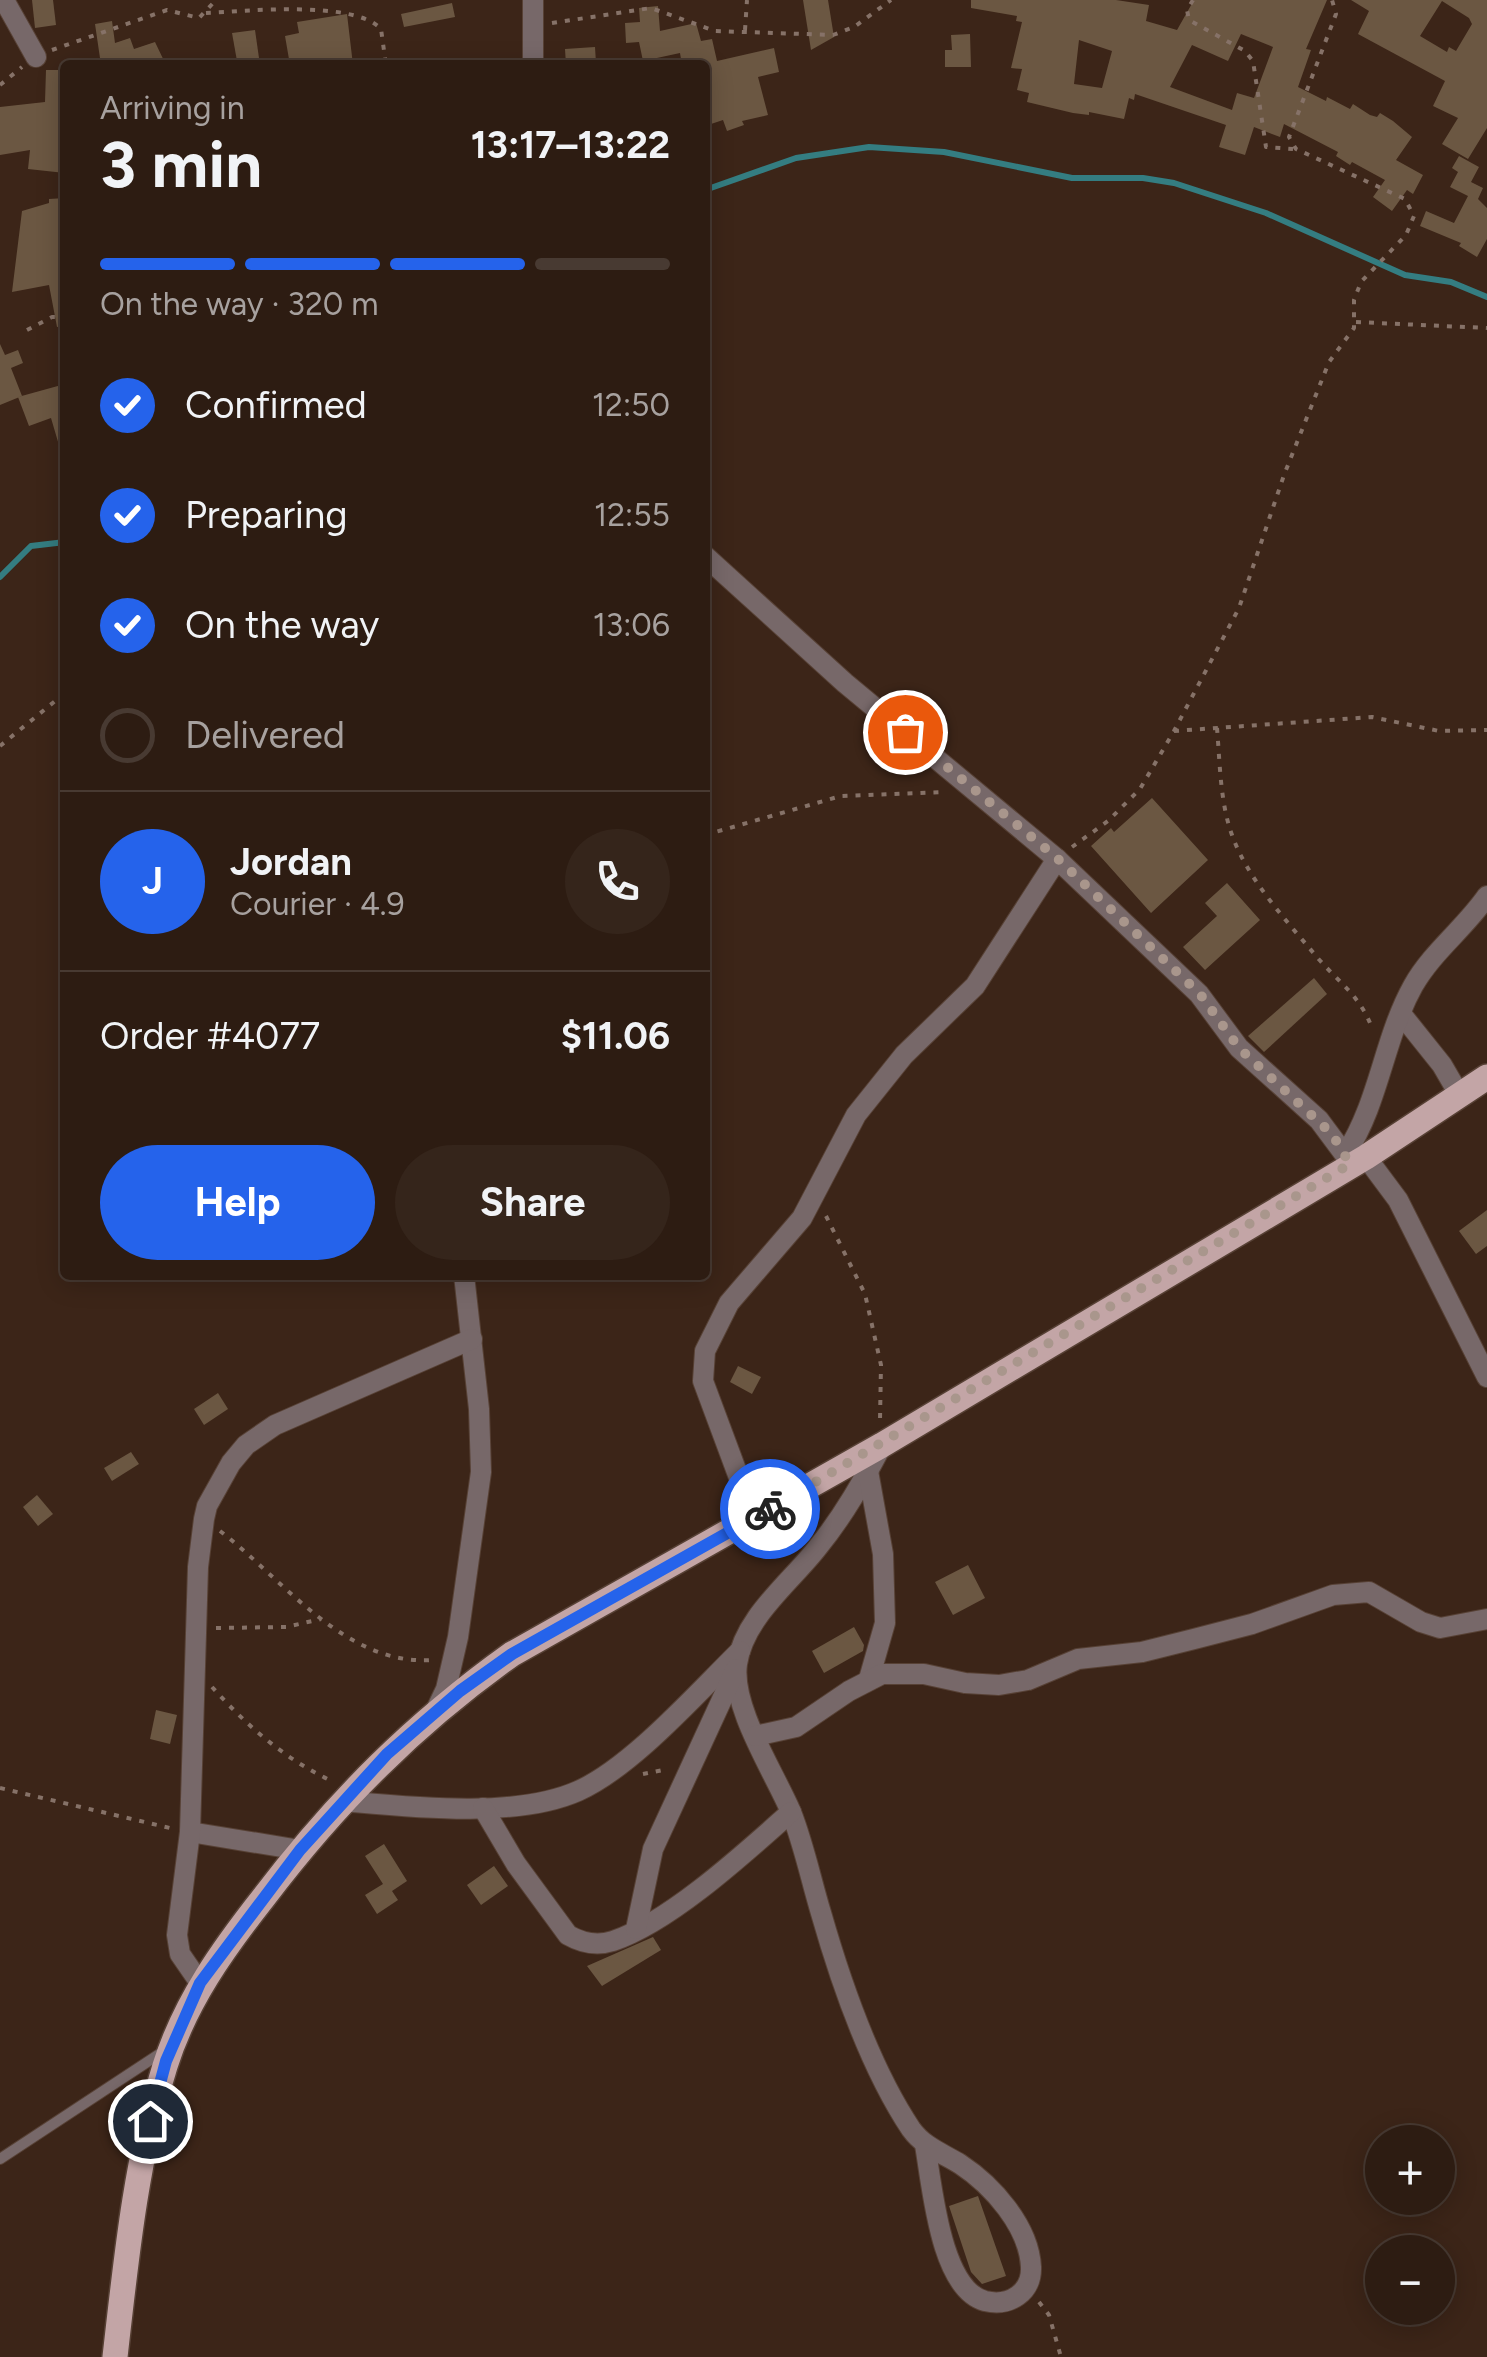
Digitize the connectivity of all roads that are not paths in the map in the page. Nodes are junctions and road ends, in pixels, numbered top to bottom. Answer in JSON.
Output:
{"nodes":[{"id":1,"x":4,"y":0,"type":"edge"},
{"id":2,"x":533,"y":0,"type":"edge"},
{"id":3,"x":36,"y":57,"type":"road end"},
{"id":4,"x":533,"y":60,"type":"edge"},
{"id":5,"x":710,"y":561,"type":"edge"},
{"id":6,"x":1057,"y":858,"type":"junction"},
{"id":7,"x":1487,"y":896,"type":"edge"},
{"id":8,"x":1402,"y":1015,"type":"junction"},
{"id":9,"x":1487,"y":1077,"type":"edge"},
{"id":10,"x":1460,"y":1096,"type":"junction"},
{"id":11,"x":1354,"y":1158,"type":"junction"},
{"id":12,"x":465,"y":1280,"type":"edge"},
{"id":13,"x":472,"y":1338,"type":"junction"},
{"id":14,"x":1487,"y":1377,"type":"edge"},
{"id":15,"x":882,"y":1445,"type":"junction"},
{"id":16,"x":868,"y":1471,"type":"junction"},
{"id":17,"x":754,"y":1518,"type":"junction"},
{"id":18,"x":1487,"y":1619,"type":"edge"},
{"id":19,"x":738,"y":1660,"type":"junction"},
{"id":20,"x":869,"y":1679,"type":"junction"},
{"id":21,"x":433,"y":1716,"type":"junction"},
{"id":22,"x":755,"y":1736,"type":"junction"},
{"id":23,"x":347,"y":1796,"type":"junction"},
{"id":24,"x":483,"y":1808,"type":"junction"},
{"id":25,"x":791,"y":1812,"type":"junction"},
{"id":26,"x":190,"y":1832,"type":"junction"},
{"id":27,"x":300,"y":1850,"type":"junction"},
{"id":28,"x":636,"y":1929,"type":"junction"},
{"id":29,"x":200,"y":1983,"type":"junction"},
{"id":30,"x":177,"y":2042,"type":"junction"},
{"id":31,"x":925,"y":2145,"type":"junction"},
{"id":32,"x":0,"y":2159,"type":"edge"},
{"id":33,"x":114,"y":2357,"type":"edge"}],
"edges":[{"from":1,"to":3,"type":"street"},
{"from":2,"to":4,"type":"street"},
{"from":5,"to":6,"type":"street"},
{"from":6,"to":11,"type":"street"},
{"from":6,"to":17,"type":"street"},
{"from":7,"to":8,"type":"street"},
{"from":8,"to":10,"type":"street"},
{"from":8,"to":11,"type":"street"},
{"from":9,"to":10,"type":"main road"},
{"from":10,"to":11,"type":"main road"},
{"from":11,"to":14,"type":"street"},
{"from":11,"to":15,"type":"main road"},
{"from":12,"to":13,"type":"street"},
{"from":13,"to":21,"type":"street"},
{"from":13,"to":26,"type":"street"},
{"from":15,"to":16,"type":"street"},
{"from":15,"to":17,"type":"main road"},
{"from":16,"to":19,"type":"street"},
{"from":16,"to":20,"type":"street"},
{"from":17,"to":21,"type":"main road"},
{"from":18,"to":20,"type":"street"},
{"from":19,"to":22,"type":"street"},
{"from":19,"to":24,"type":"street"},
{"from":19,"to":28,"type":"street"},
{"from":20,"to":22,"type":"street"},
{"from":21,"to":23,"type":"main road"},
{"from":22,"to":25,"type":"street"},
{"from":23,"to":24,"type":"street"},
{"from":23,"to":27,"type":"main road"},
{"from":24,"to":28,"type":"street"},
{"from":25,"to":28,"type":"street"},
{"from":25,"to":31,"type":"street"},
{"from":26,"to":27,"type":"street"},
{"from":26,"to":29,"type":"street"},
{"from":27,"to":29,"type":"main road"},
{"from":29,"to":30,"type":"main road"},
{"from":30,"to":32,"type":"lane"},
{"from":30,"to":33,"type":"main road"},
{"from":31,"to":31,"type":"street"}]}
